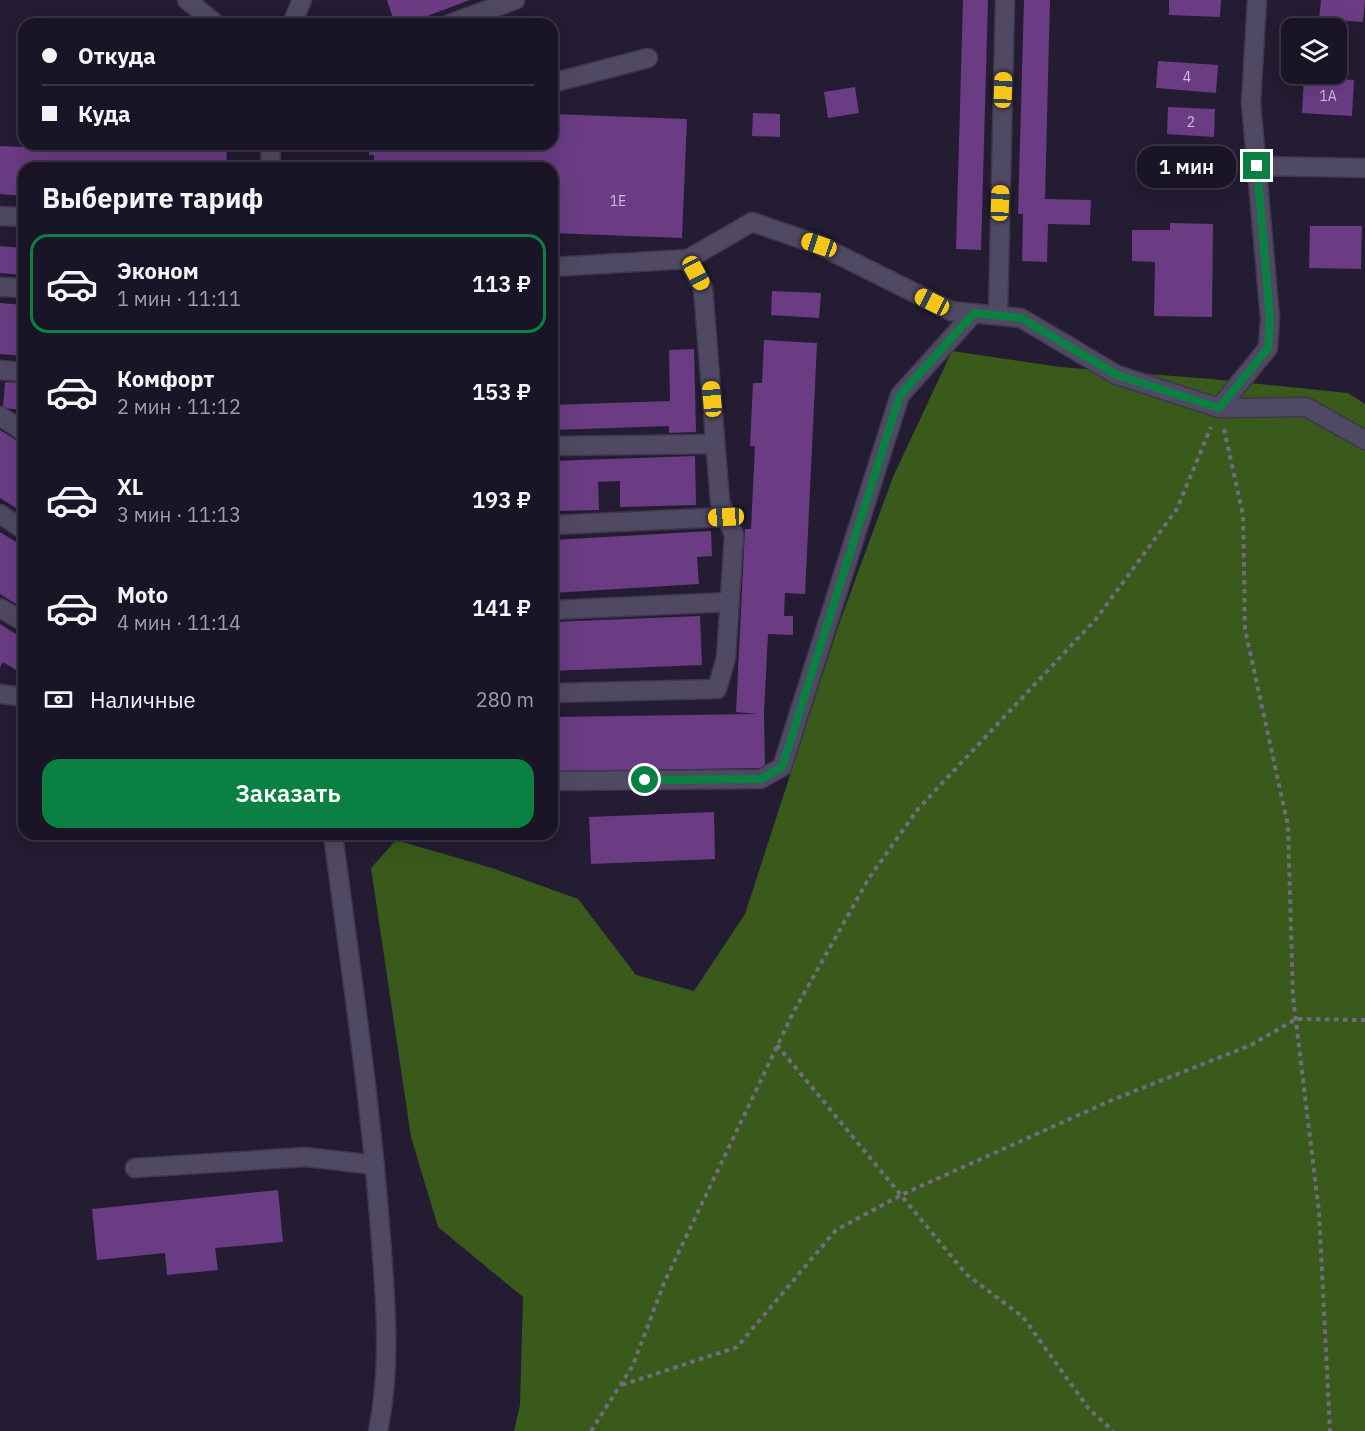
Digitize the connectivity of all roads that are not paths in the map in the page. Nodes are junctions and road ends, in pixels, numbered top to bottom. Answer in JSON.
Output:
{"nodes":[{"id":1,"x":187,"y":0,"type":"edge"},
{"id":2,"x":302,"y":0,"type":"edge"},
{"id":3,"x":515,"y":0,"type":"edge"},
{"id":4,"x":1005,"y":0,"type":"edge"},
{"id":5,"x":1257,"y":0,"type":"edge"},
{"id":6,"x":209,"y":18,"type":"edge"},
{"id":7,"x":294,"y":18,"type":"edge"},
{"id":8,"x":466,"y":18,"type":"edge"},
{"id":9,"x":648,"y":58,"type":"dead end"},
{"id":10,"x":558,"y":81,"type":"edge"},
{"id":11,"x":1257,"y":166,"type":"junction"},
{"id":12,"x":1365,"y":168,"type":"edge"},
{"id":13,"x":0,"y":216,"type":"edge"},
{"id":14,"x":18,"y":217,"type":"edge"},
{"id":15,"x":688,"y":259,"type":"junction"},
{"id":16,"x":558,"y":267,"type":"edge"},
{"id":17,"x":0,"y":287,"type":"edge"},
{"id":18,"x":18,"y":288,"type":"edge"},
{"id":19,"x":974,"y":313,"type":"junction"},
{"id":20,"x":998,"y":315,"type":"junction"},
{"id":21,"x":0,"y":370,"type":"edge"},
{"id":22,"x":18,"y":372,"type":"edge"},
{"id":23,"x":1219,"y":408,"type":"junction"},
{"id":24,"x":0,"y":416,"type":"edge"},
{"id":25,"x":18,"y":428,"type":"edge"},
{"id":26,"x":1365,"y":440,"type":"edge"},
{"id":27,"x":716,"y":444,"type":"junction"},
{"id":28,"x":558,"y":446,"type":"edge"},
{"id":29,"x":0,"y":514,"type":"edge"},
{"id":30,"x":726,"y":517,"type":"junction"},
{"id":31,"x":558,"y":525,"type":"edge"},
{"id":32,"x":18,"y":526,"type":"edge"},
{"id":33,"x":730,"y":602,"type":"junction"},
{"id":34,"x":0,"y":608,"type":"edge"},
{"id":35,"x":558,"y":610,"type":"edge"},
{"id":36,"x":18,"y":618,"type":"edge"},
{"id":37,"x":558,"y":693,"type":"edge"},
{"id":38,"x":0,"y":694,"type":"edge"},
{"id":39,"x":18,"y":697,"type":"edge"},
{"id":40,"x":558,"y":781,"type":"edge"},
{"id":41,"x":334,"y":840,"type":"edge"},
{"id":42,"x":375,"y":1165,"type":"junction"},
{"id":43,"x":135,"y":1168,"type":"dead end"},
{"id":44,"x":378,"y":1431,"type":"edge"}],
"edges":[{"from":1,"to":6,"type":"street"},
{"from":2,"to":7,"type":"street"},
{"from":3,"to":8,"type":"street"},
{"from":4,"to":20,"type":"street"},
{"from":5,"to":11,"type":"street"},
{"from":9,"to":10,"type":"street"},
{"from":11,"to":12,"type":"street"},
{"from":11,"to":23,"type":"street"},
{"from":13,"to":14,"type":"street"},
{"from":15,"to":16,"type":"street"},
{"from":15,"to":19,"type":"street"},
{"from":15,"to":27,"type":"street"},
{"from":17,"to":18,"type":"street"},
{"from":19,"to":20,"type":"street"},
{"from":19,"to":40,"type":"street"},
{"from":20,"to":23,"type":"street"},
{"from":21,"to":22,"type":"street"},
{"from":23,"to":26,"type":"street"},
{"from":24,"to":25,"type":"street"},
{"from":27,"to":28,"type":"street"},
{"from":27,"to":30,"type":"street"},
{"from":29,"to":32,"type":"street"},
{"from":30,"to":31,"type":"street"},
{"from":30,"to":33,"type":"street"},
{"from":33,"to":35,"type":"street"},
{"from":33,"to":37,"type":"street"},
{"from":34,"to":36,"type":"street"},
{"from":38,"to":39,"type":"street"},
{"from":41,"to":42,"type":"street"},
{"from":42,"to":43,"type":"street"},
{"from":42,"to":44,"type":"street"}]}
